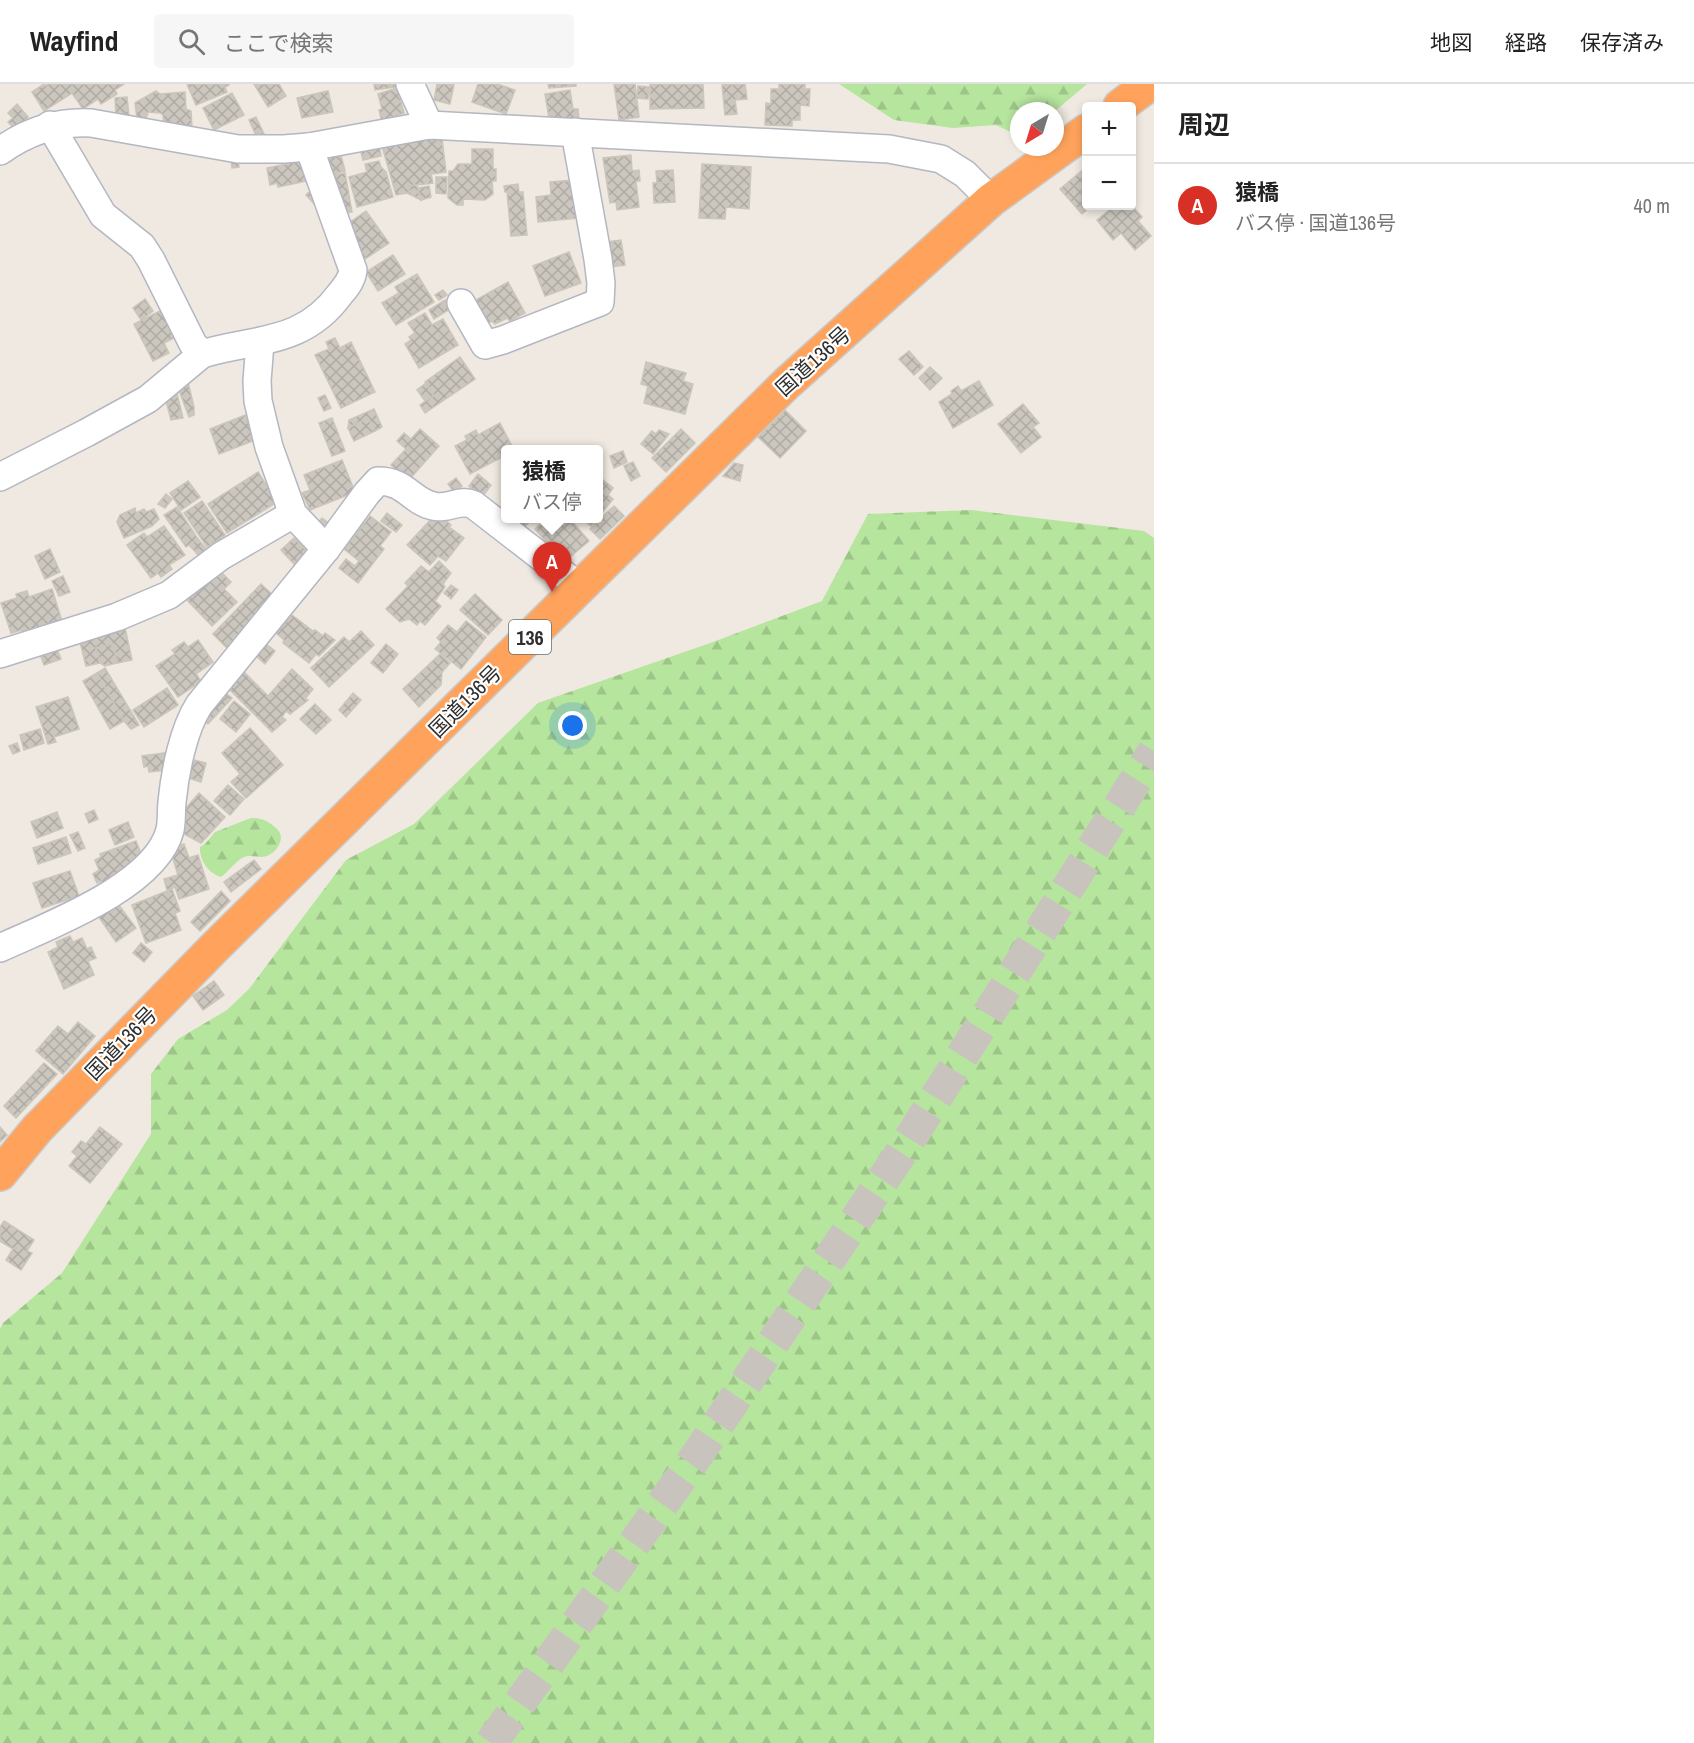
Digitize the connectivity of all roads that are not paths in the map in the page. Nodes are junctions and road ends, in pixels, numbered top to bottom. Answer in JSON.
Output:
{"nodes":[{"id":1,"x":410,"y":84,"type":"edge"},
{"id":2,"x":1150,"y":84,"type":"edge"},
{"id":3,"x":1125,"y":102,"type":"edge"},
{"id":4,"x":50,"y":125,"type":"junction"},
{"id":5,"x":429,"y":125,"type":"junction"},
{"id":6,"x":574,"y":132,"type":"junction"},
{"id":7,"x":1082,"y":134,"type":"edge"},
{"id":8,"x":309,"y":147,"type":"junction"},
{"id":9,"x":0,"y":151,"type":"edge"},
{"id":10,"x":991,"y":200,"type":"junction"},
{"id":11,"x":461,"y":303,"type":"dead end"},
{"id":12,"x":260,"y":343,"type":"junction"},
{"id":13,"x":202,"y":354,"type":"junction"},
{"id":14,"x":0,"y":477,"type":"edge"},
{"id":15,"x":293,"y":514,"type":"junction"},
{"id":16,"x":326,"y":549,"type":"junction"},
{"id":17,"x":580,"y":587,"type":"junction"},
{"id":18,"x":0,"y":654,"type":"edge"},
{"id":19,"x":0,"y":948,"type":"edge"},
{"id":20,"x":0,"y":1174,"type":"edge"}],
"edges":[{"from":1,"to":5,"type":"street"},
{"from":2,"to":3,"type":"highway"},
{"from":4,"to":8,"type":"street"},
{"from":4,"to":9,"type":"street"},
{"from":4,"to":13,"type":"street"},
{"from":5,"to":6,"type":"street"},
{"from":5,"to":8,"type":"street"},
{"from":6,"to":10,"type":"street"},
{"from":6,"to":11,"type":"street"},
{"from":7,"to":10,"type":"highway","name":"国道136号","number":"136"},
{"from":8,"to":12,"type":"street"},
{"from":10,"to":17,"type":"highway","name":"国道136号","number":"136"},
{"from":12,"to":13,"type":"street"},
{"from":12,"to":15,"type":"street"},
{"from":13,"to":14,"type":"street"},
{"from":15,"to":16,"type":"street"},
{"from":15,"to":18,"type":"street"},
{"from":16,"to":17,"type":"street"},
{"from":16,"to":19,"type":"street"},
{"from":17,"to":20,"type":"highway","name":"国道136号","number":"136"}]}
